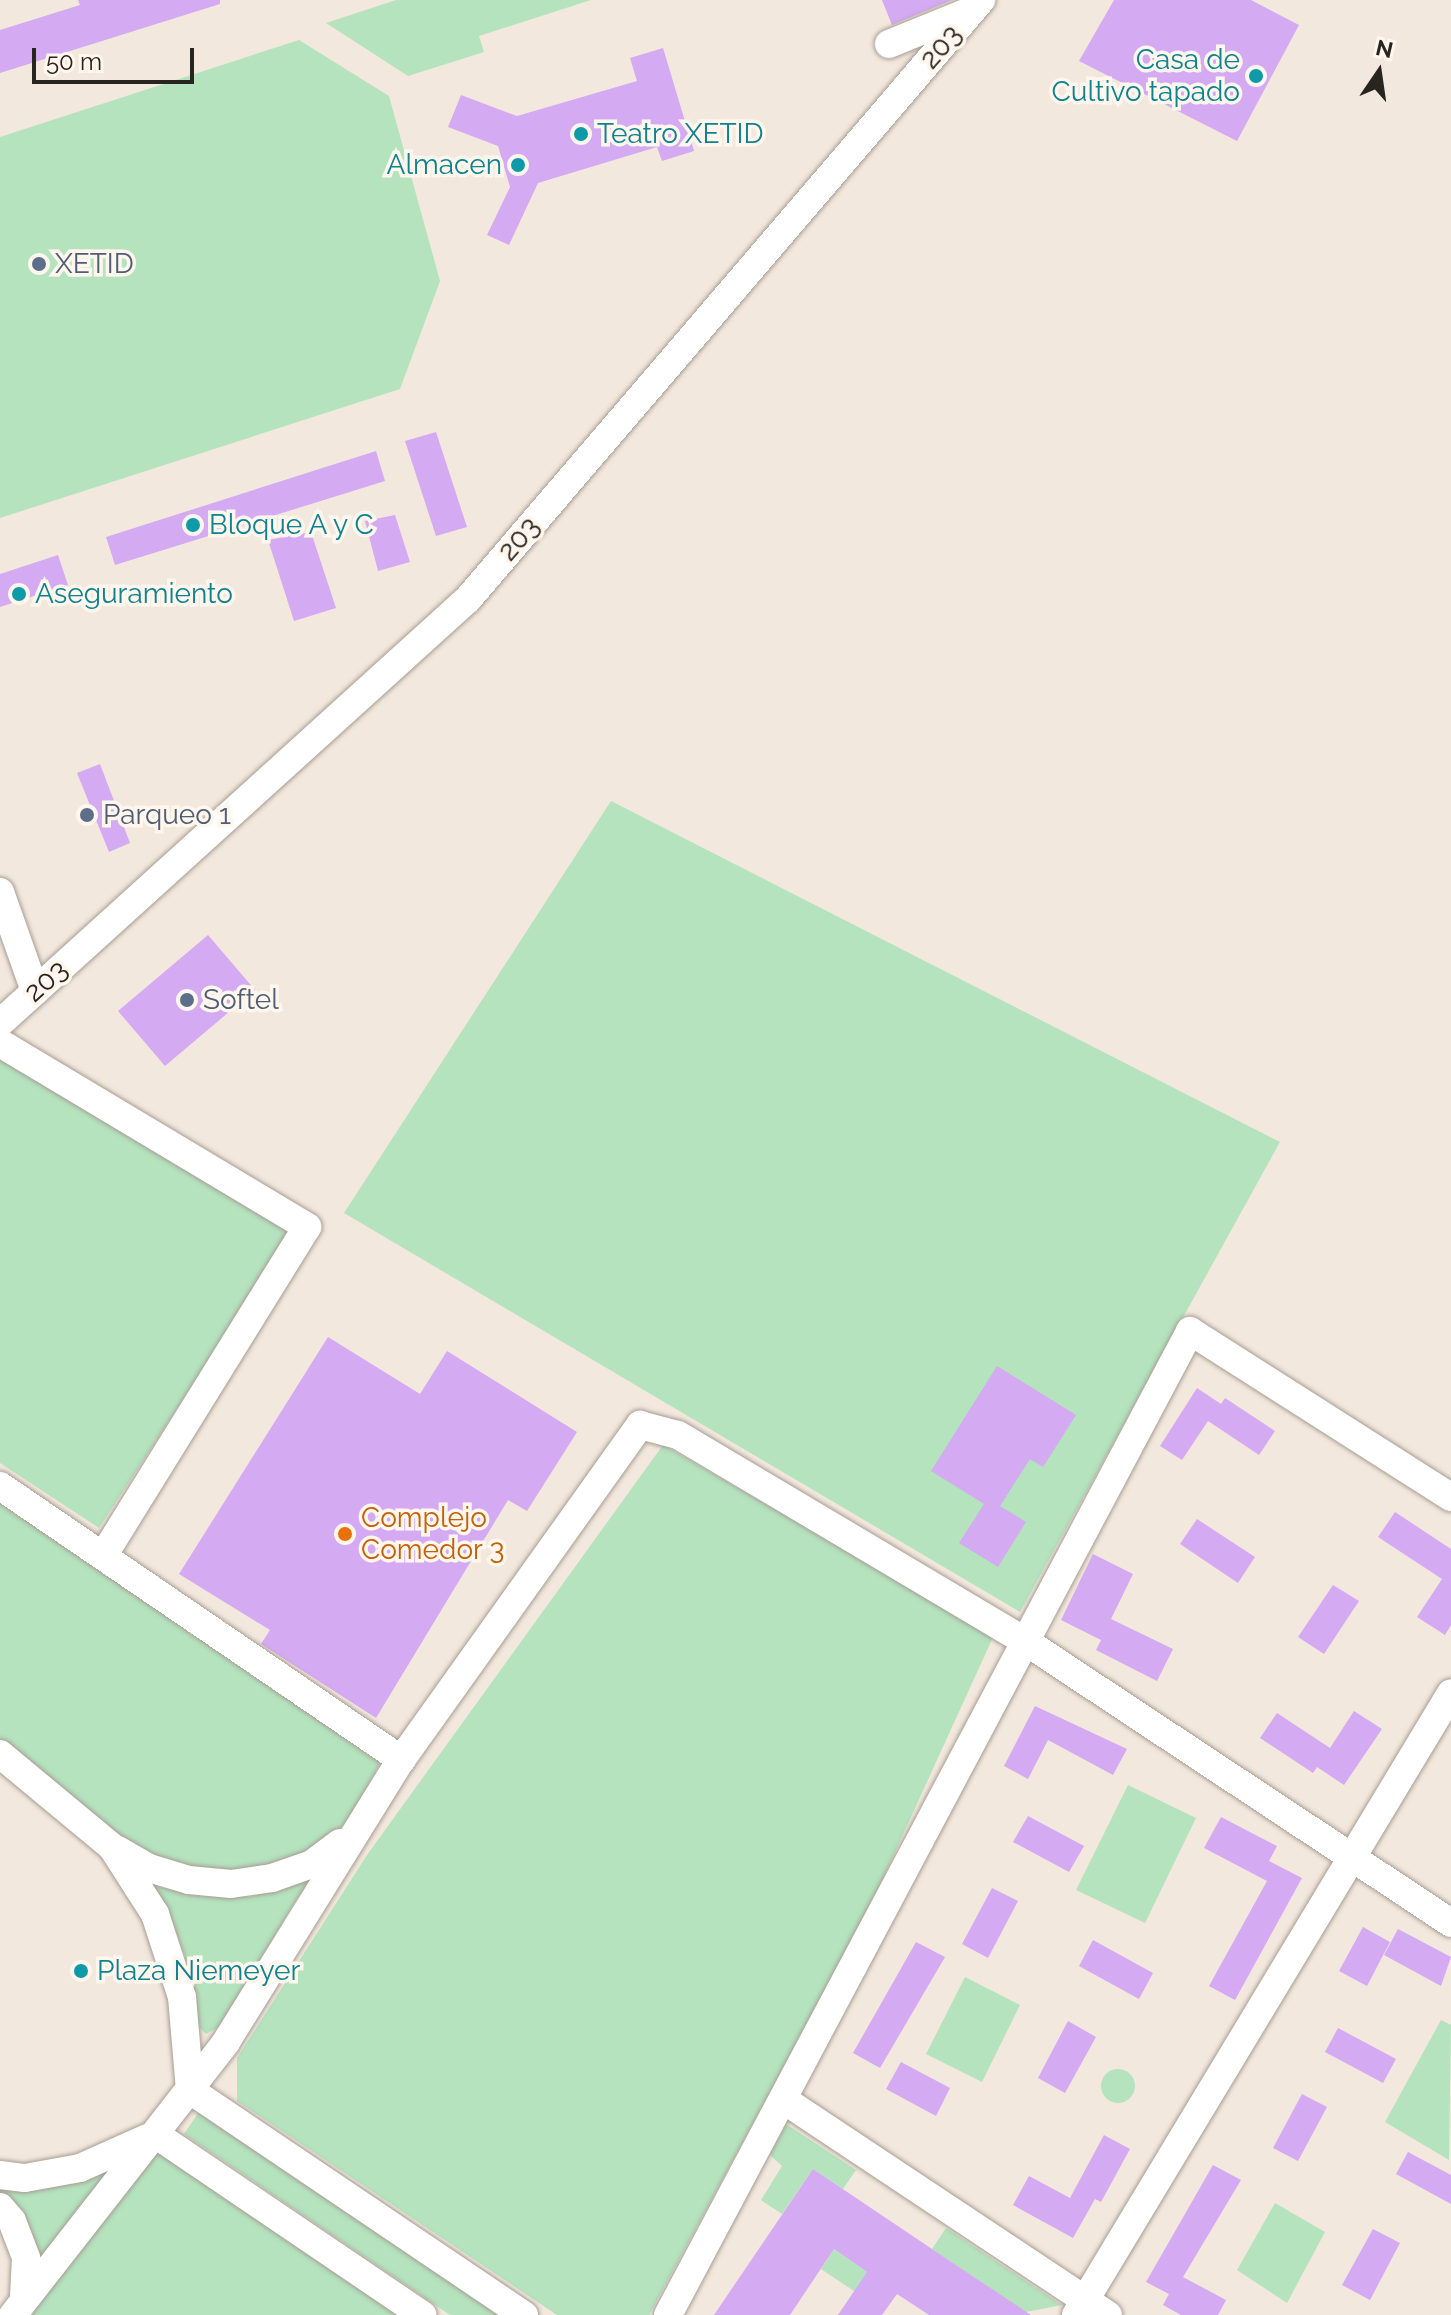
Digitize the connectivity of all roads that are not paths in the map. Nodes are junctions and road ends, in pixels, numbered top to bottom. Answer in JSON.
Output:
{"nodes":[{"id":1,"x":978,"y":4,"type":"edge"},
{"id":2,"x":889,"y":44,"type":"dead end"},
{"id":3,"x":0,"y":892,"type":"edge"},
{"id":4,"x":35,"y":991,"type":"junction"},
{"id":5,"x":0,"y":1023,"type":"edge"},
{"id":6,"x":0,"y":1043,"type":"edge"},
{"id":7,"x":0,"y":1486,"type":"edge"},
{"id":8,"x":1451,"y":1497,"type":"edge"},
{"id":9,"x":103,"y":1556,"type":"junction"},
{"id":10,"x":1028,"y":1643,"type":"junction"},
{"id":11,"x":1451,"y":1693,"type":"edge"},
{"id":12,"x":0,"y":1754,"type":"edge"},
{"id":13,"x":401,"y":1760,"type":"junction"},
{"id":14,"x":350,"y":1835,"type":"junction"},
{"id":15,"x":112,"y":1847,"type":"junction"},
{"id":16,"x":1349,"y":1855,"type":"junction"},
{"id":17,"x":1451,"y":1923,"type":"edge"},
{"id":18,"x":190,"y":2090,"type":"junction"},
{"id":19,"x":784,"y":2100,"type":"junction"},
{"id":20,"x":155,"y":2134,"type":"junction"},
{"id":21,"x":0,"y":2175,"type":"edge"},
{"id":22,"x":0,"y":2207,"type":"edge"},
{"id":23,"x":19,"y":2305,"type":"edge"},
{"id":24,"x":1090,"y":2310,"type":"edge"},
{"id":25,"x":422,"y":2315,"type":"edge"},
{"id":26,"x":524,"y":2315,"type":"edge"},
{"id":27,"x":668,"y":2315,"type":"edge"}],
"edges":[{"from":1,"to":2,"type":"street"},
{"from":1,"to":4,"type":"street","name":"203"},
{"from":3,"to":4,"type":"street"},
{"from":4,"to":5,"type":"street","name":"203"},
{"from":6,"to":9,"type":"street"},
{"from":7,"to":9,"type":"street"},
{"from":8,"to":10,"type":"street"},
{"from":9,"to":13,"type":"street"},
{"from":10,"to":13,"type":"street"},
{"from":10,"to":16,"type":"street"},
{"from":10,"to":19,"type":"street"},
{"from":11,"to":16,"type":"street"},
{"from":12,"to":15,"type":"street"},
{"from":13,"to":14,"type":"street"},
{"from":14,"to":15,"type":"street"},
{"from":14,"to":18,"type":"street"},
{"from":15,"to":18,"type":"street"},
{"from":16,"to":17,"type":"street"},
{"from":16,"to":24,"type":"street"},
{"from":18,"to":20,"type":"street"},
{"from":18,"to":26,"type":"street"},
{"from":19,"to":24,"type":"street"},
{"from":19,"to":27,"type":"street"},
{"from":20,"to":21,"type":"street"},
{"from":20,"to":23,"type":"street"},
{"from":20,"to":25,"type":"street"},
{"from":22,"to":23,"type":"street"}]}
